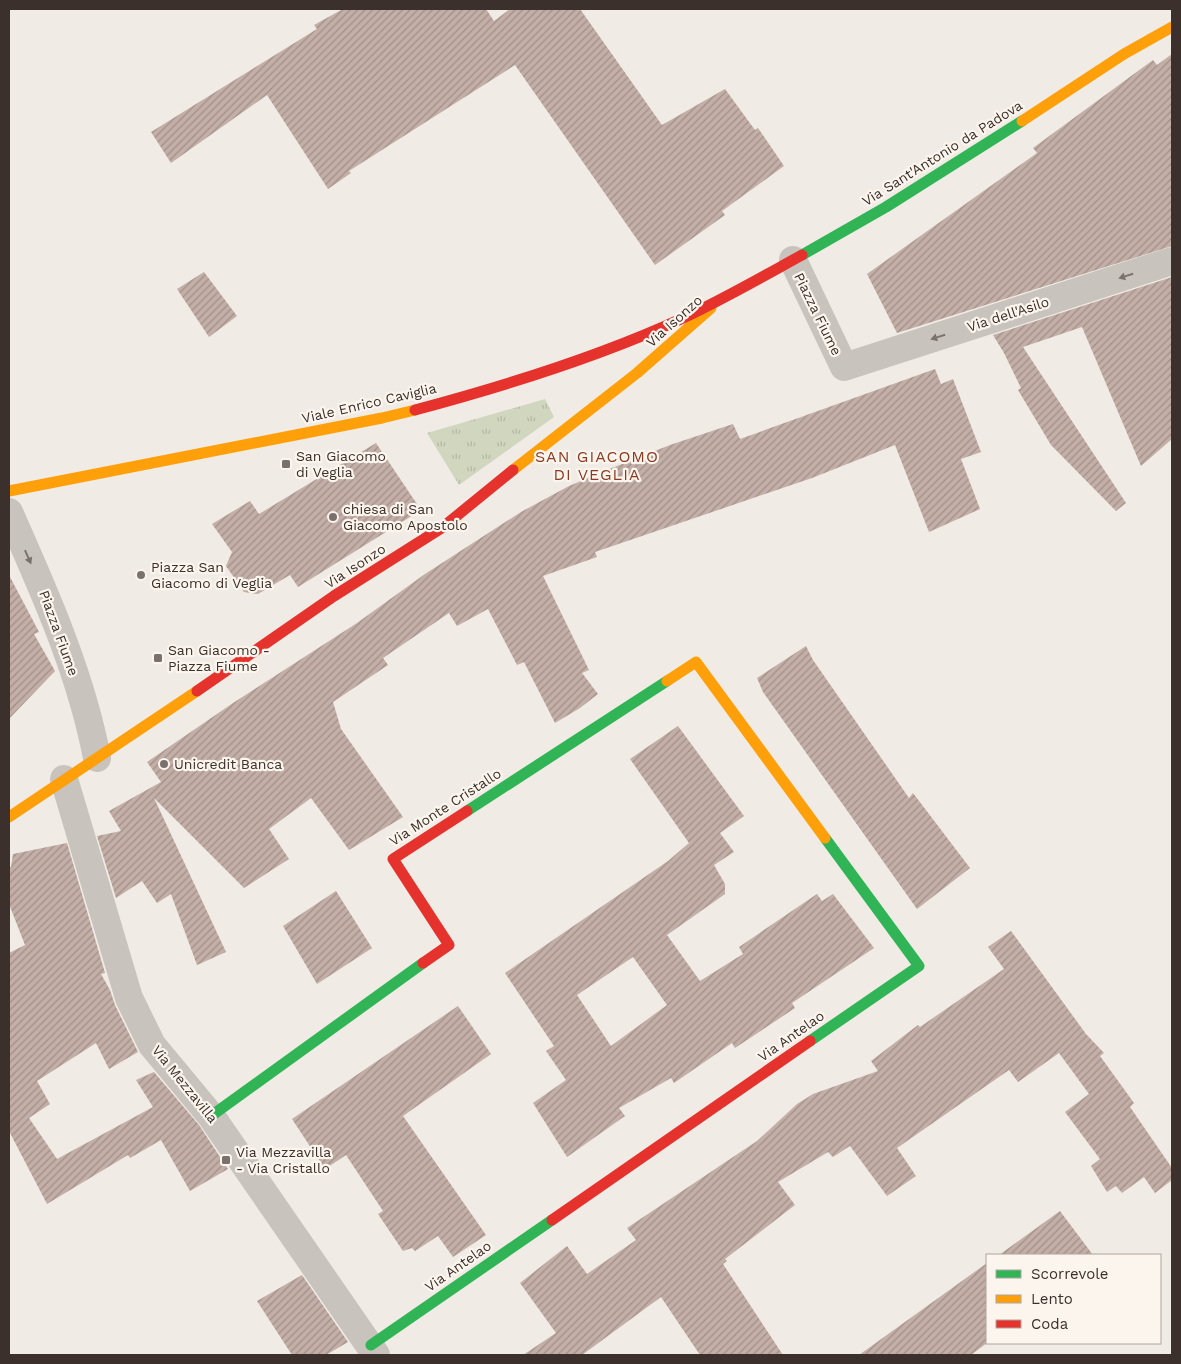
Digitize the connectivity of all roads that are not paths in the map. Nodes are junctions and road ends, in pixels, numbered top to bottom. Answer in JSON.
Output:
{"nodes":[{"id":1,"x":1172,"y":27,"type":"edge"},
{"id":2,"x":793,"y":260,"type":"junction"},
{"id":3,"x":1172,"y":261,"type":"edge"},
{"id":4,"x":723,"y":297,"type":"junction"},
{"id":5,"x":844,"y":367,"type":"joint"},
{"id":6,"x":9,"y":491,"type":"edge"},
{"id":7,"x":9,"y":512,"type":"edge"},
{"id":8,"x":696,"y":662,"type":"joint"},
{"id":9,"x":97,"y":758,"type":"junction"},
{"id":10,"x":64,"y":779,"type":"junction"},
{"id":11,"x":9,"y":817,"type":"edge"},
{"id":12,"x":211,"y":1116,"type":"junction"},
{"id":13,"x":374,"y":1350,"type":"edge"}],
"edges":[{"from":1,"to":2,"type":"main road","name":"Via Sant'Antonio da Padova"},
{"from":2,"to":4,"type":"main road","name":"Via Sant'Antonio da Padova"},
{"from":2,"to":5,"type":"street","name":"Piazza Fiume"},
{"from":3,"to":5,"type":"street","name":"Via dell'Asilo","one_way":true},
{"from":4,"to":6,"type":"main road","name":"Viale Enrico Caviglia"},
{"from":4,"to":9,"type":"main road","name":"Via Isonzo"},
{"from":7,"to":9,"type":"street","name":"Piazza Fiume","one_way":true},
{"from":8,"to":12,"type":"main road","name":"Via Monte Cristallo"},
{"from":8,"to":13,"type":"main road","name":"Via Antelao"},
{"from":9,"to":10,"type":"main road","name":"Via Isonzo"},
{"from":10,"to":11,"type":"main road","name":"Via Isonzo"},
{"from":10,"to":12,"type":"street","name":"Via Mezzavilla"},
{"from":12,"to":13,"type":"street","name":"Via Mezzavilla"}]}
